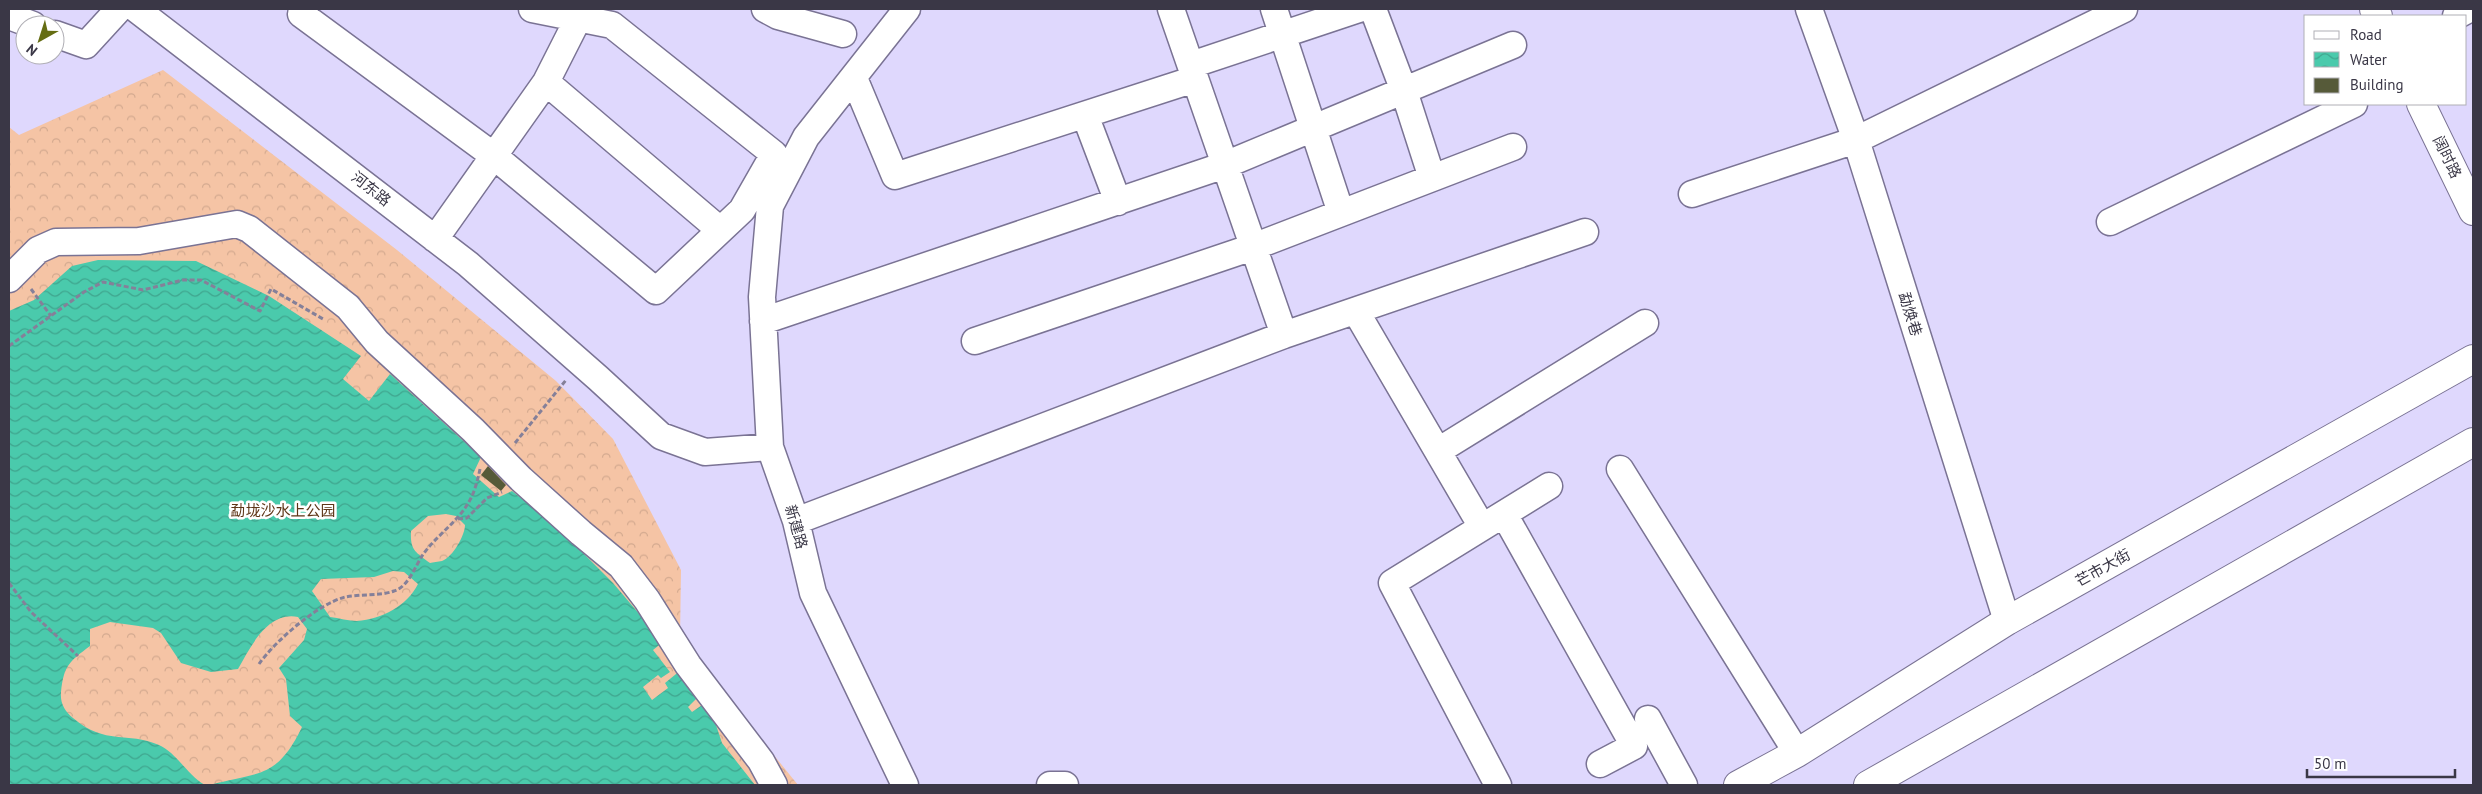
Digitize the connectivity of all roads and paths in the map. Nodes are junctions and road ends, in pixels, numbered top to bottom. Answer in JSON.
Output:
{"nodes":[{"id":1,"x":119,"y":9,"type":"edge"},
{"id":2,"x":136,"y":9,"type":"edge"},
{"id":3,"x":305,"y":9,"type":"edge"},
{"id":4,"x":532,"y":9,"type":"edge"},
{"id":5,"x":765,"y":9,"type":"edge"},
{"id":6,"x":907,"y":9,"type":"edge"},
{"id":7,"x":1171,"y":9,"type":"edge"},
{"id":8,"x":1274,"y":9,"type":"edge"},
{"id":9,"x":1359,"y":9,"type":"edge"},
{"id":10,"x":1373,"y":9,"type":"edge"},
{"id":11,"x":1809,"y":9,"type":"edge"},
{"id":12,"x":2124,"y":9,"type":"edge"},
{"id":13,"x":2469,"y":9,"type":"edge"},
{"id":14,"x":581,"y":13,"type":"edge"},
{"id":15,"x":2458,"y":15,"type":"edge"},
{"id":16,"x":843,"y":34,"type":"dead end"},
{"id":17,"x":1284,"y":36,"type":"junction"},
{"id":18,"x":65,"y":38,"type":"edge"},
{"id":19,"x":1514,"y":46,"type":"dead end"},
{"id":20,"x":1193,"y":72,"type":"junction"},
{"id":21,"x":854,"y":78,"type":"junction"},
{"id":22,"x":546,"y":82,"type":"junction"},
{"id":23,"x":1404,"y":91,"type":"junction"},
{"id":24,"x":2352,"y":105,"type":"edge"},
{"id":25,"x":2421,"y":105,"type":"edge"},
{"id":26,"x":1085,"y":115,"type":"junction"},
{"id":27,"x":1314,"y":128,"type":"junction"},
{"id":28,"x":1856,"y":140,"type":"junction"},
{"id":29,"x":1513,"y":147,"type":"dead end"},
{"id":30,"x":494,"y":156,"type":"junction"},
{"id":31,"x":1225,"y":165,"type":"junction"},
{"id":32,"x":1432,"y":178,"type":"junction"},
{"id":33,"x":1692,"y":194,"type":"dead end"},
{"id":34,"x":1118,"y":202,"type":"junction"},
{"id":35,"x":2473,"y":211,"type":"edge"},
{"id":36,"x":1341,"y":213,"type":"junction"},
{"id":37,"x":2110,"y":222,"type":"dead end"},
{"id":38,"x":720,"y":230,"type":"junction"},
{"id":39,"x":1585,"y":232,"type":"dead end"},
{"id":40,"x":435,"y":239,"type":"junction"},
{"id":41,"x":1253,"y":247,"type":"junction"},
{"id":42,"x":20,"y":284,"type":"edge"},
{"id":43,"x":270,"y":289,"type":"dead end"},
{"id":44,"x":50,"y":316,"type":"junction"},
{"id":45,"x":1361,"y":320,"type":"dead end"},
{"id":46,"x":763,"y":321,"type":"junction"},
{"id":47,"x":1645,"y":323,"type":"dead end"},
{"id":48,"x":1284,"y":335,"type":"junction"},
{"id":49,"x":975,"y":340,"type":"dead end"},
{"id":50,"x":9,"y":346,"type":"edge"},
{"id":51,"x":2473,"y":359,"type":"edge"},
{"id":52,"x":590,"y":371,"type":"junction"},
{"id":53,"x":2473,"y":442,"type":"edge"},
{"id":54,"x":770,"y":448,"type":"junction"},
{"id":55,"x":1438,"y":451,"type":"junction"},
{"id":56,"x":502,"y":459,"type":"junction"},
{"id":57,"x":1620,"y":469,"type":"dead end"},
{"id":58,"x":479,"y":476,"type":"dead end"},
{"id":59,"x":1548,"y":486,"type":"dead end"},
{"id":60,"x":499,"y":493,"type":"dead end"},
{"id":61,"x":457,"y":520,"type":"junction"},
{"id":62,"x":796,"y":521,"type":"junction"},
{"id":63,"x":1493,"y":521,"type":"junction"},
{"id":64,"x":9,"y":583,"type":"edge"},
{"id":65,"x":2007,"y":621,"type":"junction"},
{"id":66,"x":78,"y":656,"type":"dead end"},
{"id":67,"x":259,"y":664,"type":"dead end"},
{"id":68,"x":1648,"y":719,"type":"dead end"},
{"id":69,"x":1797,"y":753,"type":"junction"},
{"id":70,"x":1600,"y":764,"type":"dead end"},
{"id":71,"x":774,"y":785,"type":"edge"},
{"id":72,"x":905,"y":785,"type":"edge"},
{"id":73,"x":1050,"y":785,"type":"edge"},
{"id":74,"x":1065,"y":785,"type":"edge"},
{"id":75,"x":1498,"y":785,"type":"edge"},
{"id":76,"x":1684,"y":785,"type":"edge"},
{"id":77,"x":1738,"y":785,"type":"edge"},
{"id":78,"x":1868,"y":785,"type":"edge"}],
"edges":[{"from":1,"to":18,"type":"street"},
{"from":2,"to":40,"type":"street","name":"河东路"},
{"from":3,"to":30,"type":"street"},
{"from":4,"to":14,"type":"street"},
{"from":5,"to":16,"type":"street"},
{"from":6,"to":21,"type":"street","name":"新建路"},
{"from":7,"to":20,"type":"street"},
{"from":8,"to":17,"type":"street"},
{"from":9,"to":17,"type":"street"},
{"from":10,"to":23,"type":"street"},
{"from":11,"to":28,"type":"street","name":"勐焕巷"},
{"from":12,"to":28,"type":"street"},
{"from":13,"to":15,"type":"street"},
{"from":14,"to":22,"type":"street"},
{"from":14,"to":38,"type":"street"},
{"from":17,"to":20,"type":"street"},
{"from":17,"to":27,"type":"street"},
{"from":19,"to":23,"type":"street"},
{"from":20,"to":26,"type":"street"},
{"from":20,"to":31,"type":"street"},
{"from":21,"to":26,"type":"street"},
{"from":21,"to":46,"type":"street","name":"新建路"},
{"from":22,"to":30,"type":"street"},
{"from":22,"to":38,"type":"street"},
{"from":23,"to":27,"type":"street"},
{"from":23,"to":32,"type":"street"},
{"from":24,"to":37,"type":"street"},
{"from":25,"to":35,"type":"main road","name":"阔时路"},
{"from":26,"to":34,"type":"street"},
{"from":27,"to":31,"type":"street"},
{"from":27,"to":36,"type":"street"},
{"from":28,"to":33,"type":"street"},
{"from":28,"to":65,"type":"street","name":"勐焕巷"},
{"from":29,"to":32,"type":"street"},
{"from":30,"to":38,"type":"street"},
{"from":30,"to":40,"type":"street"},
{"from":31,"to":34,"type":"street"},
{"from":31,"to":41,"type":"street"},
{"from":32,"to":36,"type":"street"},
{"from":34,"to":46,"type":"street"},
{"from":36,"to":41,"type":"street"},
{"from":39,"to":48,"type":"street"},
{"from":40,"to":52,"type":"street","name":"河东路"},
{"from":41,"to":48,"type":"street"},
{"from":41,"to":49,"type":"street"},
{"from":42,"to":44,"type":"path"},
{"from":42,"to":56,"type":"street"},
{"from":43,"to":44,"type":"path"},
{"from":44,"to":50,"type":"path"},
{"from":45,"to":55,"type":"street"},
{"from":46,"to":54,"type":"street","name":"新建路"},
{"from":47,"to":55,"type":"street"},
{"from":48,"to":62,"type":"street"},
{"from":51,"to":65,"type":"main road","name":"芒市大街"},
{"from":52,"to":54,"type":"street"},
{"from":52,"to":56,"type":"path"},
{"from":53,"to":78,"type":"main road"},
{"from":54,"to":62,"type":"street","name":"新建路"},
{"from":55,"to":63,"type":"street"},
{"from":56,"to":71,"type":"street"},
{"from":57,"to":69,"type":"street"},
{"from":58,"to":61,"type":"path"},
{"from":59,"to":63,"type":"street"},
{"from":60,"to":61,"type":"path"},
{"from":61,"to":67,"type":"path"},
{"from":62,"to":72,"type":"street","name":"新建路"},
{"from":63,"to":70,"type":"street"},
{"from":63,"to":75,"type":"street"},
{"from":64,"to":66,"type":"path"},
{"from":65,"to":69,"type":"main road","name":"芒市大街"},
{"from":68,"to":76,"type":"street"},
{"from":69,"to":77,"type":"main road","name":"芒市大街"},
{"from":73,"to":74,"type":"street"}]}
